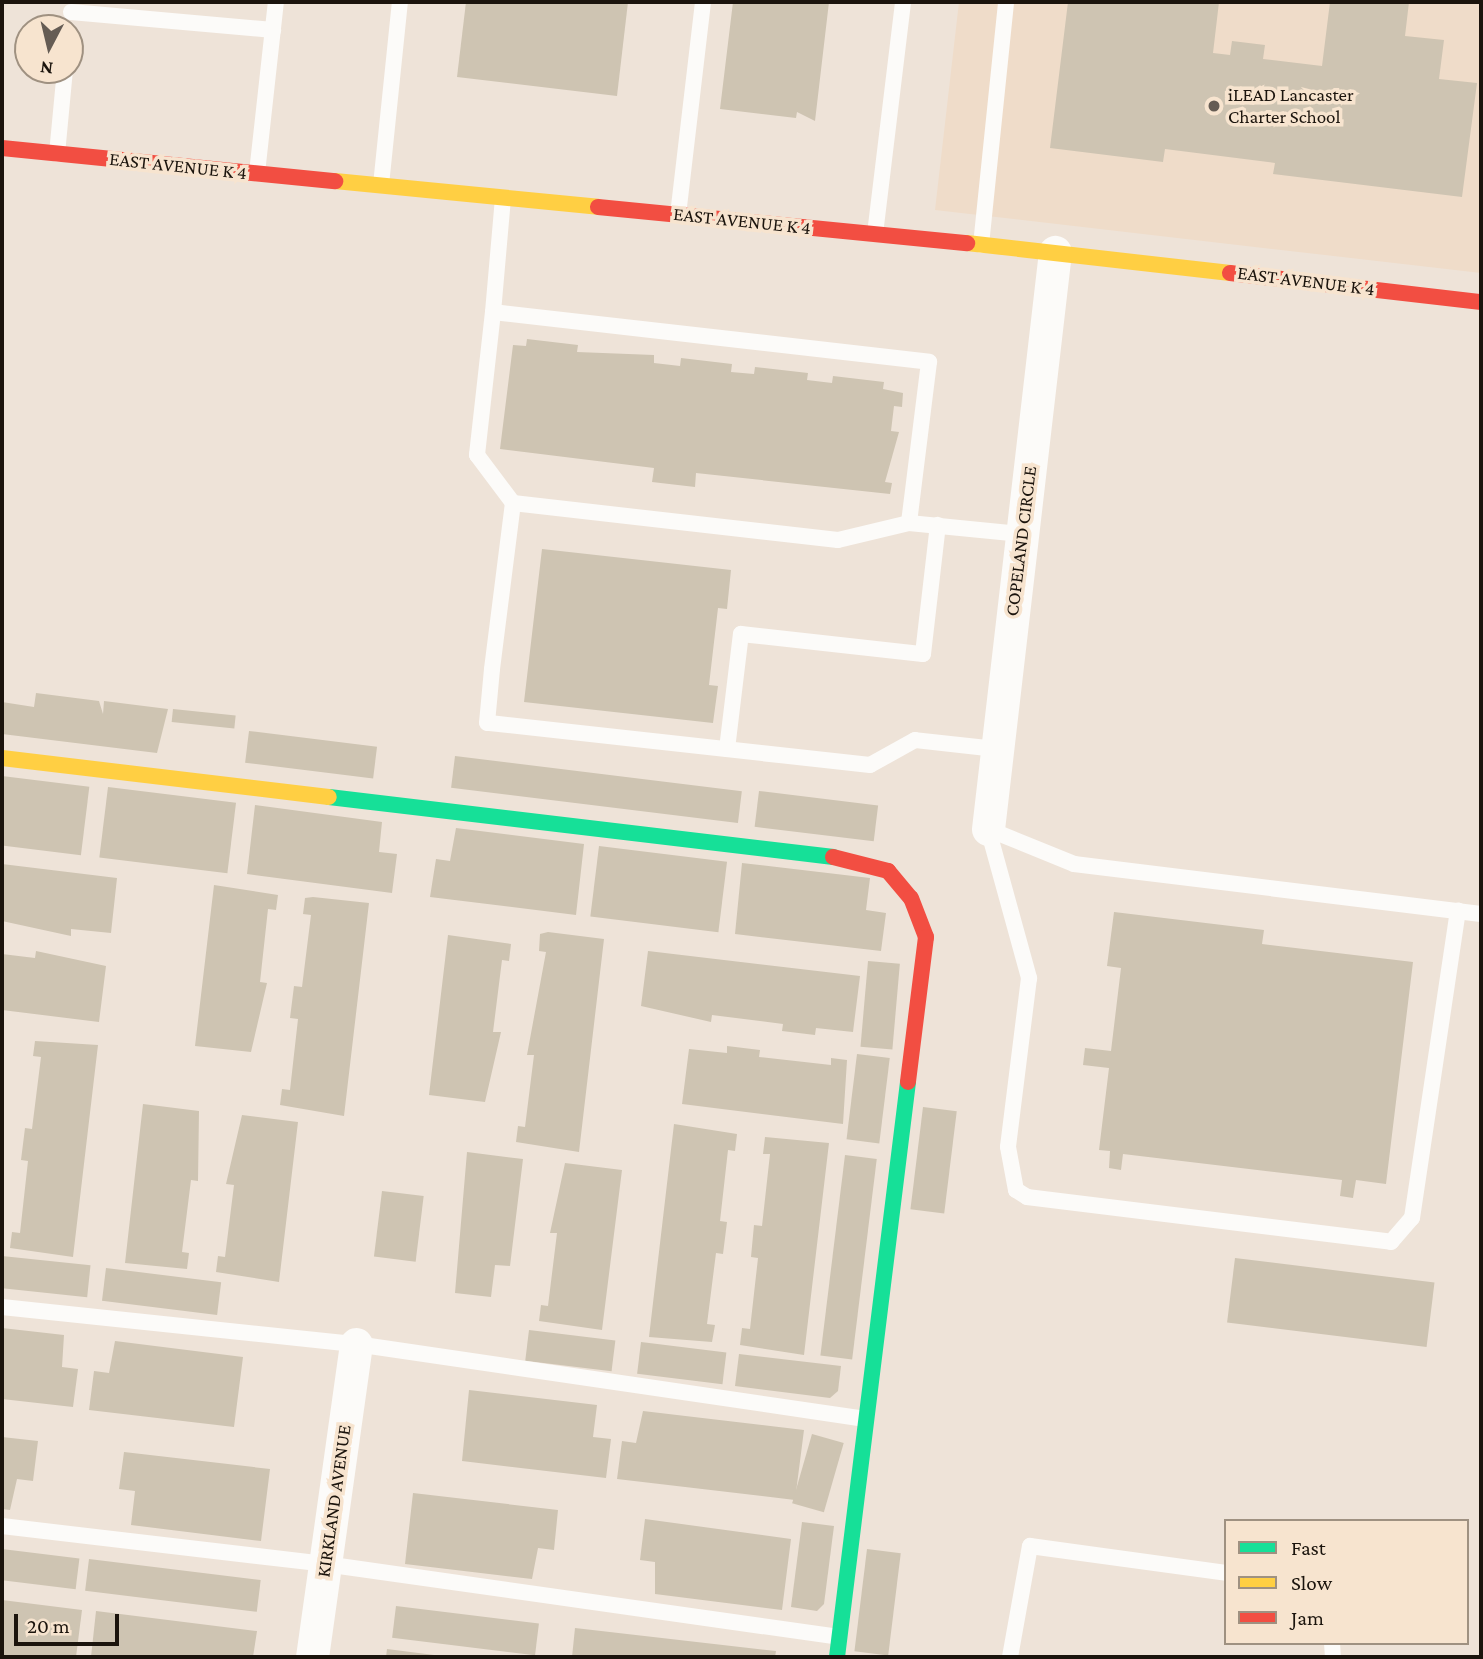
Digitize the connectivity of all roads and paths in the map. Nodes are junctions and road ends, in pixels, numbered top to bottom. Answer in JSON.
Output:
{"nodes":[{"id":1,"x":276,"y":2,"type":"edge"},
{"id":2,"x":400,"y":2,"type":"edge"},
{"id":3,"x":703,"y":2,"type":"edge"},
{"id":4,"x":903,"y":2,"type":"edge"},
{"id":5,"x":1006,"y":2,"type":"edge"},
{"id":6,"x":84,"y":15,"type":"edge"},
{"id":7,"x":272,"y":30,"type":"junction"},
{"id":8,"x":64,"y":84,"type":"edge"},
{"id":9,"x":2,"y":148,"type":"edge"},
{"id":10,"x":57,"y":153,"type":"junction"},
{"id":11,"x":257,"y":173,"type":"junction"},
{"id":12,"x":381,"y":185,"type":"junction"},
{"id":13,"x":503,"y":198,"type":"junction"},
{"id":14,"x":678,"y":215,"type":"junction"},
{"id":15,"x":875,"y":234,"type":"junction"},
{"id":16,"x":981,"y":245,"type":"junction"},
{"id":17,"x":1055,"y":252,"type":"junction"},
{"id":18,"x":1481,"y":302,"type":"edge"},
{"id":19,"x":494,"y":312,"type":"junction"},
{"id":20,"x":513,"y":503,"type":"junction"},
{"id":21,"x":909,"y":523,"type":"junction"},
{"id":22,"x":938,"y":525,"type":"junction"},
{"id":23,"x":1021,"y":534,"type":"junction"},
{"id":24,"x":727,"y":749,"type":"junction"},
{"id":25,"x":996,"y":749,"type":"junction"},
{"id":26,"x":2,"y":758,"type":"edge"},
{"id":27,"x":988,"y":830,"type":"junction"},
{"id":28,"x":1458,"y":910,"type":"junction"},
{"id":29,"x":1481,"y":914,"type":"edge"},
{"id":30,"x":2,"y":1307,"type":"edge"},
{"id":31,"x":356,"y":1344,"type":"junction"},
{"id":32,"x":866,"y":1419,"type":"junction"},
{"id":33,"x":2,"y":1526,"type":"edge"},
{"id":34,"x":325,"y":1564,"type":"junction"},
{"id":35,"x":1224,"y":1573,"type":"edge"},
{"id":36,"x":839,"y":1637,"type":"junction"},
{"id":37,"x":312,"y":1657,"type":"edge"},
{"id":38,"x":837,"y":1657,"type":"edge"},
{"id":39,"x":1010,"y":1657,"type":"edge"}],
"edges":[{"from":1,"to":7,"type":"lane"},
{"from":2,"to":12,"type":"lane"},
{"from":3,"to":14,"type":"lane"},
{"from":4,"to":15,"type":"lane"},
{"from":5,"to":16,"type":"lane"},
{"from":6,"to":7,"type":"lane"},
{"from":7,"to":11,"type":"lane"},
{"from":8,"to":10,"type":"lane"},
{"from":9,"to":10,"type":"street","name":"EAST AVENUE K 4"},
{"from":10,"to":11,"type":"street","name":"EAST AVENUE K 4"},
{"from":11,"to":12,"type":"street","name":"EAST AVENUE K 4"},
{"from":12,"to":13,"type":"street","name":"EAST AVENUE K 4"},
{"from":13,"to":14,"type":"street","name":"EAST AVENUE K 4"},
{"from":13,"to":19,"type":"lane"},
{"from":14,"to":15,"type":"street","name":"EAST AVENUE K 4"},
{"from":15,"to":16,"type":"street","name":"EAST AVENUE K 4"},
{"from":16,"to":17,"type":"street","name":"EAST AVENUE K 4"},
{"from":17,"to":18,"type":"street","name":"EAST AVENUE K 4"},
{"from":17,"to":23,"type":"street","name":"COPELAND CIRCLE"},
{"from":19,"to":20,"type":"lane"},
{"from":19,"to":21,"type":"lane"},
{"from":20,"to":21,"type":"lane"},
{"from":20,"to":24,"type":"lane"},
{"from":21,"to":22,"type":"lane"},
{"from":22,"to":23,"type":"lane"},
{"from":22,"to":24,"type":"lane"},
{"from":23,"to":25,"type":"street","name":"COPELAND CIRCLE"},
{"from":24,"to":25,"type":"lane"},
{"from":25,"to":27,"type":"street","name":"COPELAND CIRCLE"},
{"from":26,"to":32,"type":"street"},
{"from":27,"to":28,"type":"lane"},
{"from":27,"to":28,"type":"lane"},
{"from":28,"to":29,"type":"lane"},
{"from":30,"to":31,"type":"lane"},
{"from":31,"to":32,"type":"lane"},
{"from":31,"to":34,"type":"street","name":"KIRKLAND AVENUE"},
{"from":32,"to":36,"type":"street"},
{"from":33,"to":34,"type":"lane"},
{"from":34,"to":36,"type":"lane"},
{"from":34,"to":37,"type":"street","name":"KIRKLAND AVENUE"},
{"from":35,"to":39,"type":"lane"},
{"from":36,"to":38,"type":"street"}]}
